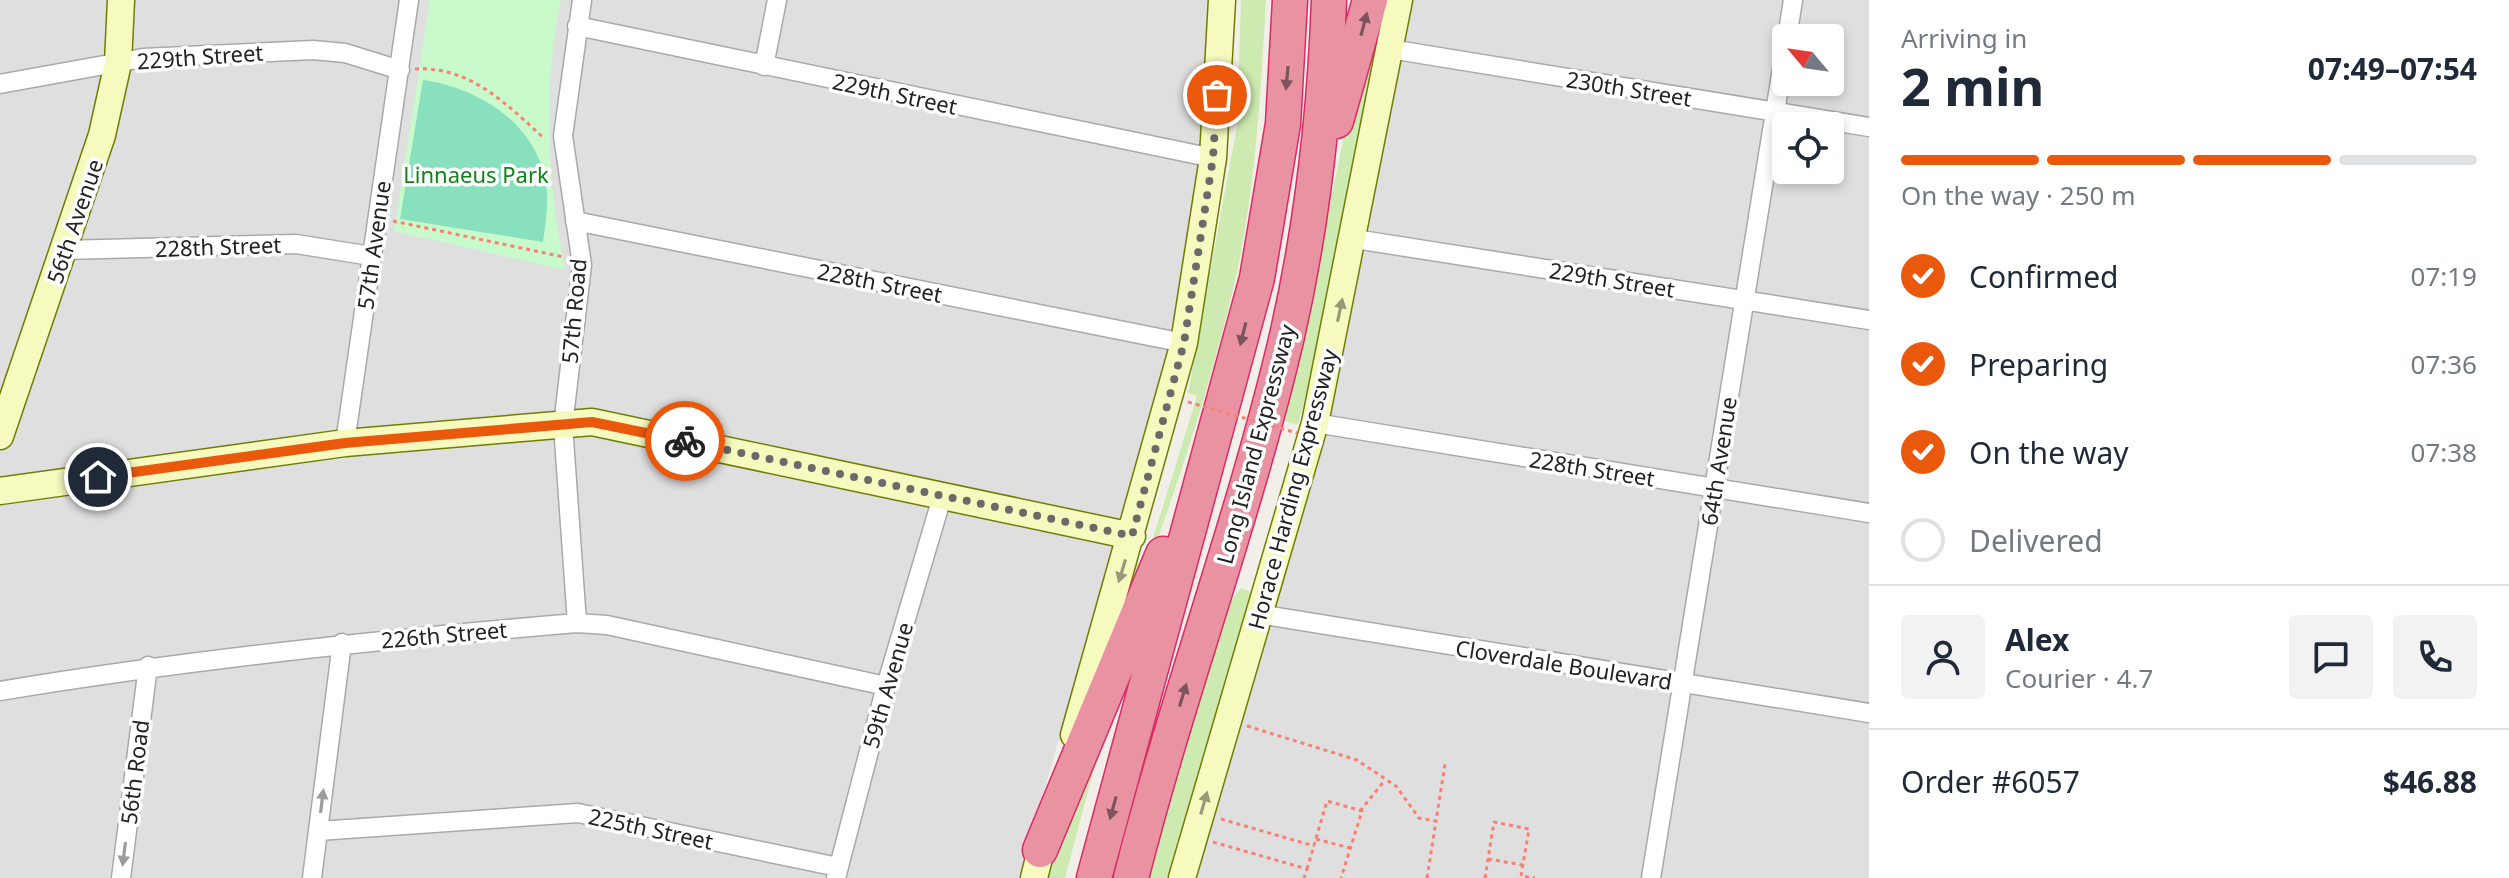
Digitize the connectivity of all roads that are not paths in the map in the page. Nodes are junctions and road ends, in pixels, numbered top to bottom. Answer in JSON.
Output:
{"nodes":[{"id":1,"x":121,"y":0,"type":"edge"},
{"id":2,"x":409,"y":0,"type":"edge"},
{"id":3,"x":582,"y":0,"type":"edge"},
{"id":4,"x":777,"y":0,"type":"edge"},
{"id":5,"x":1222,"y":0,"type":"edge"},
{"id":6,"x":1290,"y":0,"type":"edge"},
{"id":7,"x":1329,"y":0,"type":"edge"},
{"id":8,"x":1370,"y":0,"type":"edge"},
{"id":9,"x":1399,"y":0,"type":"edge"},
{"id":10,"x":1793,"y":0,"type":"edge"},
{"id":11,"x":1789,"y":24,"type":"edge"},
{"id":12,"x":577,"y":26,"type":"junction"},
{"id":13,"x":1390,"y":49,"type":"junction"},
{"id":14,"x":118,"y":63,"type":"junction"},
{"id":15,"x":764,"y":66,"type":"junction"},
{"id":16,"x":400,"y":70,"type":"junction"},
{"id":17,"x":0,"y":84,"type":"edge"},
{"id":18,"x":1778,"y":96,"type":"edge"},
{"id":19,"x":1775,"y":112,"type":"joint"},
{"id":20,"x":1844,"y":123,"type":"edge"},
{"id":21,"x":1869,"y":127,"type":"edge"},
{"id":22,"x":1772,"y":131,"type":"edge"},
{"id":23,"x":1213,"y":158,"type":"junction"},
{"id":24,"x":1311,"y":206,"type":"junction"},
{"id":25,"x":575,"y":221,"type":"junction"},
{"id":26,"x":1355,"y":239,"type":"junction"},
{"id":27,"x":64,"y":250,"type":"junction"},
{"id":28,"x":371,"y":256,"type":"junction"},
{"id":29,"x":1745,"y":300,"type":"junction"},
{"id":30,"x":1869,"y":320,"type":"edge"},
{"id":31,"x":1184,"y":343,"type":"junction"},
{"id":32,"x":1231,"y":383,"type":"junction"},
{"id":33,"x":563,"y":425,"type":"junction"},
{"id":34,"x":1306,"y":428,"type":"junction"},
{"id":35,"x":0,"y":436,"type":"edge"},
{"id":36,"x":345,"y":443,"type":"junction"},
{"id":37,"x":1714,"y":487,"type":"junction"},
{"id":38,"x":0,"y":491,"type":"edge"},
{"id":39,"x":943,"y":494,"type":"junction"},
{"id":40,"x":1869,"y":513,"type":"edge"},
{"id":41,"x":1132,"y":536,"type":"junction"},
{"id":42,"x":1259,"y":614,"type":"junction"},
{"id":43,"x":577,"y":623,"type":"junction"},
{"id":44,"x":342,"y":643,"type":"junction"},
{"id":45,"x":148,"y":666,"type":"junction"},
{"id":46,"x":1683,"y":683,"type":"junction"},
{"id":47,"x":886,"y":686,"type":"junction"},
{"id":48,"x":0,"y":691,"type":"edge"},
{"id":49,"x":1869,"y":713,"type":"edge"},
{"id":50,"x":318,"y":831,"type":"junction"},
{"id":51,"x":1037,"y":864,"type":"edge"},
{"id":52,"x":837,"y":873,"type":"edge"},
{"id":53,"x":121,"y":878,"type":"edge"},
{"id":54,"x":312,"y":878,"type":"edge"},
{"id":55,"x":1094,"y":878,"type":"edge"},
{"id":56,"x":1131,"y":878,"type":"edge"},
{"id":57,"x":1182,"y":878,"type":"edge"},
{"id":58,"x":1651,"y":878,"type":"edge"}],
"edges":[{"from":1,"to":14,"type":"main road","name":"56th Avenue"},
{"from":2,"to":16,"type":"street","name":"57th Avenue"},
{"from":3,"to":12,"type":"street","name":"57th Road"},
{"from":4,"to":15,"type":"street"},
{"from":5,"to":23,"type":"main road"},
{"from":6,"to":32,"type":"highway","name":"Long Island Expressway","one_way":true},
{"from":7,"to":24,"type":"highway","name":"Long Island Expressway"},
{"from":24,"to":8,"type":"highway","one_way":true},
{"from":9,"to":13,"type":"main road","name":"Horace Harding Expressway"},
{"from":10,"to":11,"type":"street"},
{"from":12,"to":15,"type":"street","name":"229th Street"},
{"from":12,"to":25,"type":"street","name":"57th Road"},
{"from":13,"to":19,"type":"street","name":"230th Street"},
{"from":13,"to":26,"type":"main road","name":"Horace Harding Expressway"},
{"from":14,"to":16,"type":"street","name":"229th Street"},
{"from":14,"to":17,"type":"street","name":"229th Street"},
{"from":14,"to":27,"type":"main road","name":"56th Avenue"},
{"from":15,"to":23,"type":"street","name":"229th Street"},
{"from":16,"to":28,"type":"street","name":"57th Avenue"},
{"from":18,"to":19,"type":"street","name":"64th Avenue"},
{"from":20,"to":21,"type":"street","name":"230th Street"},
{"from":22,"to":29,"type":"street","name":"64th Avenue"},
{"from":23,"to":31,"type":"main road"},
{"from":56,"to":24,"type":"highway","name":"Long Island Expressway","one_way":true},
{"from":25,"to":31,"type":"street","name":"228th Street"},
{"from":25,"to":33,"type":"street","name":"57th Road"},
{"from":26,"to":29,"type":"street","name":"229th Street"},
{"from":34,"to":26,"type":"main road","name":"Horace Harding Expressway","one_way":true},
{"from":27,"to":28,"type":"street","name":"228th Street"},
{"from":27,"to":35,"type":"main road","name":"56th Avenue"},
{"from":28,"to":36,"type":"street","name":"57th Avenue"},
{"from":29,"to":30,"type":"street","name":"229th Street"},
{"from":29,"to":37,"type":"street","name":"64th Avenue"},
{"from":31,"to":41,"type":"main road"},
{"from":32,"to":51,"type":"highway"},
{"from":32,"to":55,"type":"highway","name":"Long Island Expressway","one_way":true},
{"from":33,"to":36,"type":"main road"},
{"from":33,"to":39,"type":"main road"},
{"from":33,"to":43,"type":"street","name":"57th Road"},
{"from":34,"to":37,"type":"street","name":"228th Street"},
{"from":34,"to":42,"type":"main road","name":"Horace Harding Expressway"},
{"from":36,"to":38,"type":"main road"},
{"from":37,"to":40,"type":"street","name":"228th Street"},
{"from":37,"to":46,"type":"street","name":"64th Avenue"},
{"from":39,"to":41,"type":"main road"},
{"from":39,"to":47,"type":"street","name":"59th Avenue"},
{"from":41,"to":51,"type":"main road","one_way":true},
{"from":42,"to":46,"type":"street","name":"Cloverdale Boulevard"},
{"from":57,"to":42,"type":"main road","name":"Horace Harding Expressway","one_way":true},
{"from":43,"to":44,"type":"street","name":"226th Street"},
{"from":43,"to":47,"type":"street","name":"226th Street"},
{"from":44,"to":45,"type":"street","name":"226th Street"},
{"from":50,"to":44,"type":"street","one_way":true},
{"from":45,"to":48,"type":"street","name":"226th Street"},
{"from":45,"to":53,"type":"street","name":"56th Road","one_way":true},
{"from":46,"to":49,"type":"street","name":"Cloverdale Boulevard"},
{"from":46,"to":58,"type":"street","name":"64th Avenue"},
{"from":47,"to":52,"type":"street","name":"59th Avenue"},
{"from":50,"to":52,"type":"street","name":"225th Street"},
{"from":50,"to":54,"type":"street"}]}
